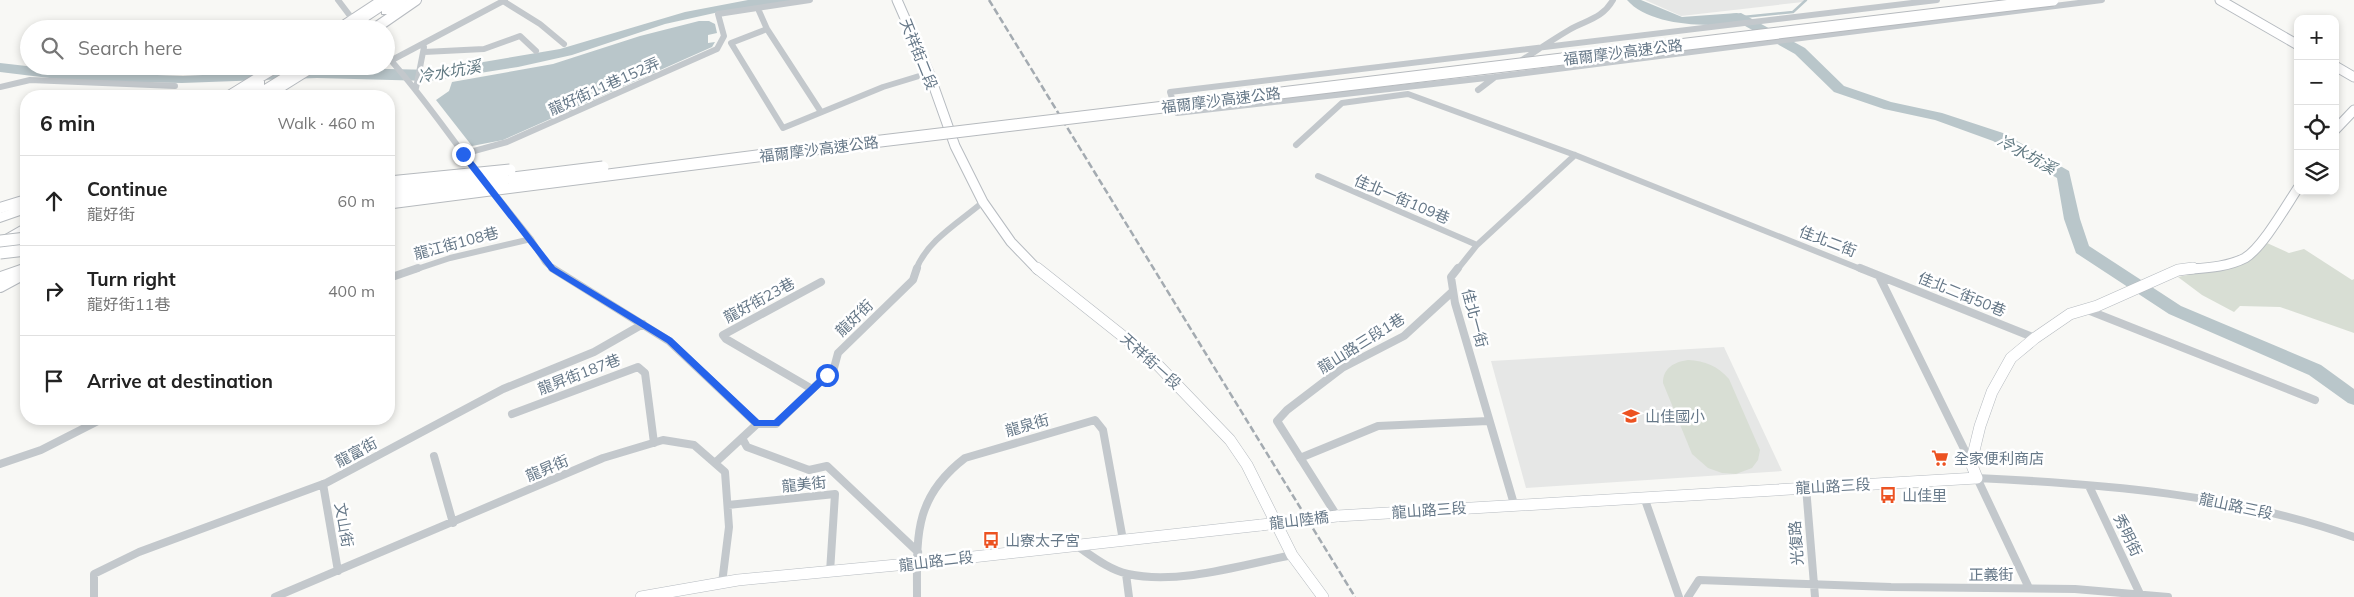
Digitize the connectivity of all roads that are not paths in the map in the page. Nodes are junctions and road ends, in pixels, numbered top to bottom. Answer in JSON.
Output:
{"nodes":[{"id":1,"x":338,"y":0,"type":"edge"},
{"id":2,"x":383,"y":0,"type":"edge"},
{"id":3,"x":391,"y":0,"type":"edge"},
{"id":4,"x":403,"y":0,"type":"edge"},
{"id":5,"x":416,"y":0,"type":"edge"},
{"id":6,"x":810,"y":0,"type":"edge"},
{"id":7,"x":897,"y":0,"type":"edge"},
{"id":8,"x":1613,"y":0,"type":"edge"},
{"id":9,"x":1937,"y":0,"type":"edge"},
{"id":10,"x":1996,"y":0,"type":"edge"},
{"id":11,"x":2053,"y":0,"type":"edge"},
{"id":12,"x":2102,"y":0,"type":"edge"},
{"id":13,"x":2220,"y":0,"type":"edge"},
{"id":14,"x":504,"y":1,"type":"edge"},
{"id":15,"x":1868,"y":8,"type":"junction"},
{"id":16,"x":759,"y":11,"type":"dead end"},
{"id":17,"x":352,"y":20,"type":"edge"},
{"id":18,"x":362,"y":20,"type":"edge"},
{"id":19,"x":364,"y":20,"type":"edge"},
{"id":20,"x":367,"y":20,"type":"edge"},
{"id":21,"x":387,"y":20,"type":"edge"},
{"id":22,"x":1724,"y":26,"type":"junction"},
{"id":23,"x":1886,"y":27,"type":"junction"},
{"id":24,"x":767,"y":30,"type":"junction"},
{"id":25,"x":425,"y":43,"type":"junction"},
{"id":26,"x":2294,"y":43,"type":"edge"},
{"id":27,"x":564,"y":44,"type":"dead end"},
{"id":28,"x":1570,"y":44,"type":"junction"},
{"id":29,"x":1740,"y":46,"type":"junction"},
{"id":30,"x":1543,"y":48,"type":"junction"},
{"id":31,"x":536,"y":51,"type":"dead end"},
{"id":32,"x":424,"y":52,"type":"junction"},
{"id":33,"x":395,"y":58,"type":"edge"},
{"id":34,"x":395,"y":63,"type":"edge"},
{"id":35,"x":1393,"y":66,"type":"junction"},
{"id":36,"x":1584,"y":66,"type":"junction"},
{"id":37,"x":2339,"y":68,"type":"edge"},
{"id":38,"x":929,"y":73,"type":"junction"},
{"id":39,"x":268,"y":75,"type":"edge"},
{"id":40,"x":272,"y":75,"type":"edge"},
{"id":41,"x":290,"y":75,"type":"edge"},
{"id":42,"x":300,"y":75,"type":"edge"},
{"id":43,"x":1496,"y":76,"type":"junction"},
{"id":44,"x":2354,"y":77,"type":"edge"},
{"id":45,"x":1277,"y":80,"type":"junction"},
{"id":46,"x":175,"y":86,"type":"dead end"},
{"id":47,"x":415,"y":86,"type":"junction"},
{"id":48,"x":1405,"y":87,"type":"junction"},
{"id":49,"x":0,"y":88,"type":"edge"},
{"id":50,"x":242,"y":90,"type":"edge"},
{"id":51,"x":255,"y":90,"type":"edge"},
{"id":52,"x":269,"y":90,"type":"edge"},
{"id":53,"x":271,"y":90,"type":"edge"},
{"id":54,"x":1478,"y":90,"type":"dead end"},
{"id":55,"x":1286,"y":101,"type":"junction"},
{"id":56,"x":2354,"y":110,"type":"edge"},
{"id":57,"x":821,"y":112,"type":"junction"},
{"id":58,"x":2339,"y":126,"type":"edge"},
{"id":59,"x":955,"y":146,"type":"joint"},
{"id":60,"x":1296,"y":146,"type":"dead end"},
{"id":61,"x":781,"y":153,"type":"junction"},
{"id":62,"x":463,"y":154,"type":"junction"},
{"id":63,"x":1575,"y":155,"type":"junction"},
{"id":64,"x":582,"y":170,"type":"junction"},
{"id":65,"x":1318,"y":176,"type":"dead end"},
{"id":66,"x":395,"y":181,"type":"edge"},
{"id":67,"x":395,"y":192,"type":"edge"},
{"id":68,"x":2294,"y":194,"type":"edge"},
{"id":69,"x":20,"y":202,"type":"edge"},
{"id":70,"x":395,"y":202,"type":"edge"},
{"id":71,"x":983,"y":202,"type":"junction"},
{"id":72,"x":0,"y":208,"type":"edge"},
{"id":73,"x":20,"y":210,"type":"edge"},
{"id":74,"x":395,"y":210,"type":"edge"},
{"id":75,"x":0,"y":218,"type":"edge"},
{"id":76,"x":20,"y":231,"type":"edge"},
{"id":77,"x":20,"y":239,"type":"edge"},
{"id":78,"x":531,"y":239,"type":"junction"},
{"id":79,"x":20,"y":241,"type":"edge"},
{"id":80,"x":0,"y":242,"type":"edge"},
{"id":81,"x":1477,"y":245,"type":"junction"},
{"id":82,"x":20,"y":251,"type":"edge"},
{"id":83,"x":0,"y":253,"type":"edge"},
{"id":84,"x":20,"y":270,"type":"edge"},
{"id":85,"x":5,"y":275,"type":"edge"},
{"id":86,"x":20,"y":275,"type":"edge"},
{"id":87,"x":395,"y":276,"type":"edge"},
{"id":88,"x":1879,"y":276,"type":"junction"},
{"id":89,"x":821,"y":282,"type":"dead end"},
{"id":90,"x":0,"y":286,"type":"edge"},
{"id":91,"x":1452,"y":292,"type":"junction"},
{"id":92,"x":2085,"y":309,"type":"junction"},
{"id":93,"x":643,"y":324,"type":"junction"},
{"id":94,"x":2035,"y":338,"type":"junction"},
{"id":95,"x":812,"y":389,"type":"junction"},
{"id":96,"x":2315,"y":400,"type":"dead end"},
{"id":97,"x":512,"y":414,"type":"dead end"},
{"id":98,"x":1488,"y":421,"type":"junction"},
{"id":99,"x":757,"y":424,"type":"junction"},
{"id":100,"x":90,"y":425,"type":"edge"},
{"id":101,"x":742,"y":438,"type":"junction"},
{"id":102,"x":654,"y":443,"type":"junction"},
{"id":103,"x":434,"y":456,"type":"dead end"},
{"id":104,"x":1300,"y":458,"type":"junction"},
{"id":105,"x":716,"y":462,"type":"junction"},
{"id":106,"x":1971,"y":463,"type":"junction"},
{"id":107,"x":0,"y":464,"type":"edge"},
{"id":108,"x":1977,"y":478,"type":"junction"},
{"id":109,"x":323,"y":484,"type":"junction"},
{"id":110,"x":2089,"y":486,"type":"junction"},
{"id":111,"x":1806,"y":487,"type":"junction"},
{"id":112,"x":1644,"y":497,"type":"junction"},
{"id":113,"x":1514,"y":504,"type":"junction"},
{"id":114,"x":728,"y":505,"type":"junction"},
{"id":115,"x":1337,"y":516,"type":"junction"},
{"id":116,"x":453,"y":523,"type":"junction"},
{"id":117,"x":1261,"y":525,"type":"joint"},
{"id":118,"x":2354,"y":537,"type":"edge"},
{"id":119,"x":1123,"y":540,"type":"junction"},
{"id":120,"x":1077,"y":546,"type":"junction"},
{"id":121,"x":1292,"y":555,"type":"junction"},
{"id":122,"x":918,"y":558,"type":"junction"},
{"id":123,"x":338,"y":571,"type":"junction"},
{"id":124,"x":830,"y":572,"type":"junction"},
{"id":125,"x":1126,"y":574,"type":"junction"},
{"id":126,"x":722,"y":583,"type":"junction"},
{"id":127,"x":1813,"y":583,"type":"junction"},
{"id":128,"x":2029,"y":588,"type":"junction"},
{"id":129,"x":2141,"y":595,"type":"edge"},
{"id":130,"x":94,"y":597,"type":"edge"},
{"id":131,"x":275,"y":597,"type":"edge"},
{"id":132,"x":641,"y":597,"type":"edge"},
{"id":133,"x":917,"y":597,"type":"edge"},
{"id":134,"x":1129,"y":597,"type":"edge"},
{"id":135,"x":1323,"y":597,"type":"edge"},
{"id":136,"x":1679,"y":597,"type":"edge"},
{"id":137,"x":1688,"y":597,"type":"edge"},
{"id":138,"x":1815,"y":597,"type":"edge"},
{"id":139,"x":2168,"y":597,"type":"edge"}],
"edges":[{"from":1,"to":17,"type":"street"},
{"from":2,"to":18,"type":"main road"},
{"from":3,"to":19,"type":"highway"},
{"from":4,"to":20,"type":"highway"},
{"from":5,"to":21,"type":"main road"},
{"from":6,"to":62,"type":"street","name":"龍好街11巷152弄"},
{"from":7,"to":38,"type":"street","name":"天祥街二段"},
{"from":8,"to":30,"type":"street"},
{"from":9,"to":15,"type":"street"},
{"from":10,"to":64,"type":"highway","name":"福爾摩沙高速公路","bridge":true},
{"from":11,"to":61,"type":"highway","name":"福爾摩沙高速公路","bridge":true},
{"from":12,"to":23,"type":"street"},
{"from":13,"to":26,"type":"street"},
{"from":14,"to":25,"type":"street"},
{"from":14,"to":27,"type":"street"},
{"from":15,"to":22,"type":"street"},
{"from":15,"to":23,"type":"street"},
{"from":16,"to":24,"type":"street"},
{"from":22,"to":28,"type":"street"},
{"from":22,"to":29,"type":"street"},
{"from":23,"to":29,"type":"street"},
{"from":24,"to":57,"type":"street"},
{"from":24,"to":57,"type":"street"},
{"from":25,"to":32,"type":"street"},
{"from":25,"to":33,"type":"street"},
{"from":28,"to":30,"type":"street"},
{"from":28,"to":36,"type":"street"},
{"from":29,"to":36,"type":"street"},
{"from":30,"to":35,"type":"street"},
{"from":30,"to":43,"type":"street"},
{"from":31,"to":32,"type":"street"},
{"from":32,"to":47,"type":"street"},
{"from":34,"to":47,"type":"street"},
{"from":35,"to":45,"type":"street"},
{"from":35,"to":48,"type":"street"},
{"from":36,"to":43,"type":"street"},
{"from":37,"to":44,"type":"street"},
{"from":38,"to":57,"type":"street"},
{"from":38,"to":59,"type":"street","name":"天祥街二段"},
{"from":39,"to":50,"type":"main road"},
{"from":40,"to":51,"type":"highway"},
{"from":41,"to":52,"type":"highway"},
{"from":42,"to":53,"type":"main road"},
{"from":43,"to":48,"type":"street"},
{"from":43,"to":54,"type":"street"},
{"from":45,"to":55,"type":"street"},
{"from":45,"to":55,"type":"street"},
{"from":46,"to":49,"type":"street"},
{"from":47,"to":62,"type":"street"},
{"from":48,"to":55,"type":"street"},
{"from":56,"to":58,"type":"street"},
{"from":59,"to":71,"type":"street","name":"天祥街一段"},
{"from":60,"to":63,"type":"street","name":"佳北二街"},
{"from":61,"to":70,"type":"highway","name":"福爾摩沙高速公路","bridge":true},
{"from":61,"to":74,"type":"highway","bridge":true},
{"from":62,"to":78,"type":"street"},
{"from":63,"to":81,"type":"street","name":"佳北一街"},
{"from":63,"to":88,"type":"street","name":"佳北二街"},
{"from":64,"to":66,"type":"highway","bridge":true},
{"from":64,"to":67,"type":"highway","name":"福爾摩沙高速公路","bridge":true},
{"from":65,"to":81,"type":"street","name":"佳北一街109巷"},
{"from":68,"to":92,"type":"street"},
{"from":69,"to":72,"type":"main road"},
{"from":71,"to":95,"type":"street","name":"龍好街"},
{"from":71,"to":121,"type":"street","name":"天祥街一段"},
{"from":73,"to":75,"type":"highway"},
{"from":76,"to":80,"type":"highway"},
{"from":77,"to":80,"type":"highway","bridge":true},
{"from":78,"to":87,"type":"street","name":"龍江街108巷"},
{"from":78,"to":93,"type":"street"},
{"from":79,"to":83,"type":"highway"},
{"from":81,"to":91,"type":"street","name":"佳北一街"},
{"from":82,"to":83,"type":"highway","bridge":true},
{"from":84,"to":85,"type":"highway"},
{"from":86,"to":90,"type":"main road"},
{"from":88,"to":94,"type":"street","name":"佳北二街50巷"},
{"from":88,"to":106,"type":"street"},
{"from":89,"to":95,"type":"street","name":"龍好街23巷"},
{"from":91,"to":98,"type":"street","name":"佳北一街"},
{"from":91,"to":104,"type":"street","name":"龍山路三段1巷"},
{"from":92,"to":94,"type":"street"},
{"from":92,"to":96,"type":"street"},
{"from":93,"to":99,"type":"street"},
{"from":93,"to":109,"type":"street","name":"龍富街"},
{"from":94,"to":106,"type":"street"},
{"from":95,"to":99,"type":"street","name":"龍好街"},
{"from":97,"to":102,"type":"street","name":"龍昇街187巷"},
{"from":98,"to":104,"type":"street"},
{"from":98,"to":113,"type":"street","name":"佳北一街"},
{"from":99,"to":101,"type":"street"},
{"from":100,"to":107,"type":"street"},
{"from":101,"to":105,"type":"street"},
{"from":101,"to":122,"type":"street"},
{"from":102,"to":105,"type":"street","name":"龍昇街"},
{"from":102,"to":116,"type":"street","name":"龍昇街"},
{"from":103,"to":116,"type":"street"},
{"from":104,"to":115,"type":"street","name":"龍山路三段1巷"},
{"from":105,"to":114,"type":"street","name":"龍昇街"},
{"from":106,"to":108,"type":"street"},
{"from":108,"to":110,"type":"street","name":"龍山路三段"},
{"from":108,"to":111,"type":"street","name":"龍山路三段"},
{"from":108,"to":128,"type":"street"},
{"from":109,"to":123,"type":"street","name":"文山街"},
{"from":109,"to":130,"type":"street","name":"龍富街"},
{"from":110,"to":118,"type":"street","name":"龍山路三段"},
{"from":110,"to":129,"type":"street","name":"秀明街"},
{"from":111,"to":112,"type":"street","name":"龍山路三段"},
{"from":111,"to":127,"type":"street","name":"光復路"},
{"from":112,"to":113,"type":"street","name":"龍山路三段"},
{"from":112,"to":136,"type":"street"},
{"from":113,"to":115,"type":"street","name":"龍山路三段"},
{"from":114,"to":124,"type":"street","name":"龍美街"},
{"from":114,"to":126,"type":"street","name":"龍昇街"},
{"from":115,"to":117,"type":"street","name":"龍山陸橋","bridge":true},
{"from":116,"to":123,"type":"street","name":"龍昇街"},
{"from":117,"to":119,"type":"street","name":"龍山路二段"},
{"from":119,"to":120,"type":"street","name":"龍山路二段"},
{"from":119,"to":122,"type":"street","name":"龍泉街"},
{"from":120,"to":122,"type":"street","name":"龍山路二段"},
{"from":120,"to":125,"type":"street"},
{"from":121,"to":125,"type":"street"},
{"from":121,"to":135,"type":"street","name":"天祥街一段"},
{"from":122,"to":124,"type":"street","name":"龍山路二段"},
{"from":122,"to":133,"type":"street"},
{"from":123,"to":131,"type":"street","name":"龍昇街"},
{"from":124,"to":126,"type":"street","name":"龍山路二段"},
{"from":125,"to":134,"type":"street"},
{"from":126,"to":132,"type":"street","name":"龍山路二段"},
{"from":127,"to":128,"type":"street","name":"正義街"},
{"from":127,"to":137,"type":"street","name":"正義街"},
{"from":127,"to":138,"type":"street","name":"光復路"},
{"from":128,"to":129,"type":"street","name":"正義街"},
{"from":129,"to":139,"type":"street","name":"正義街"}]}
